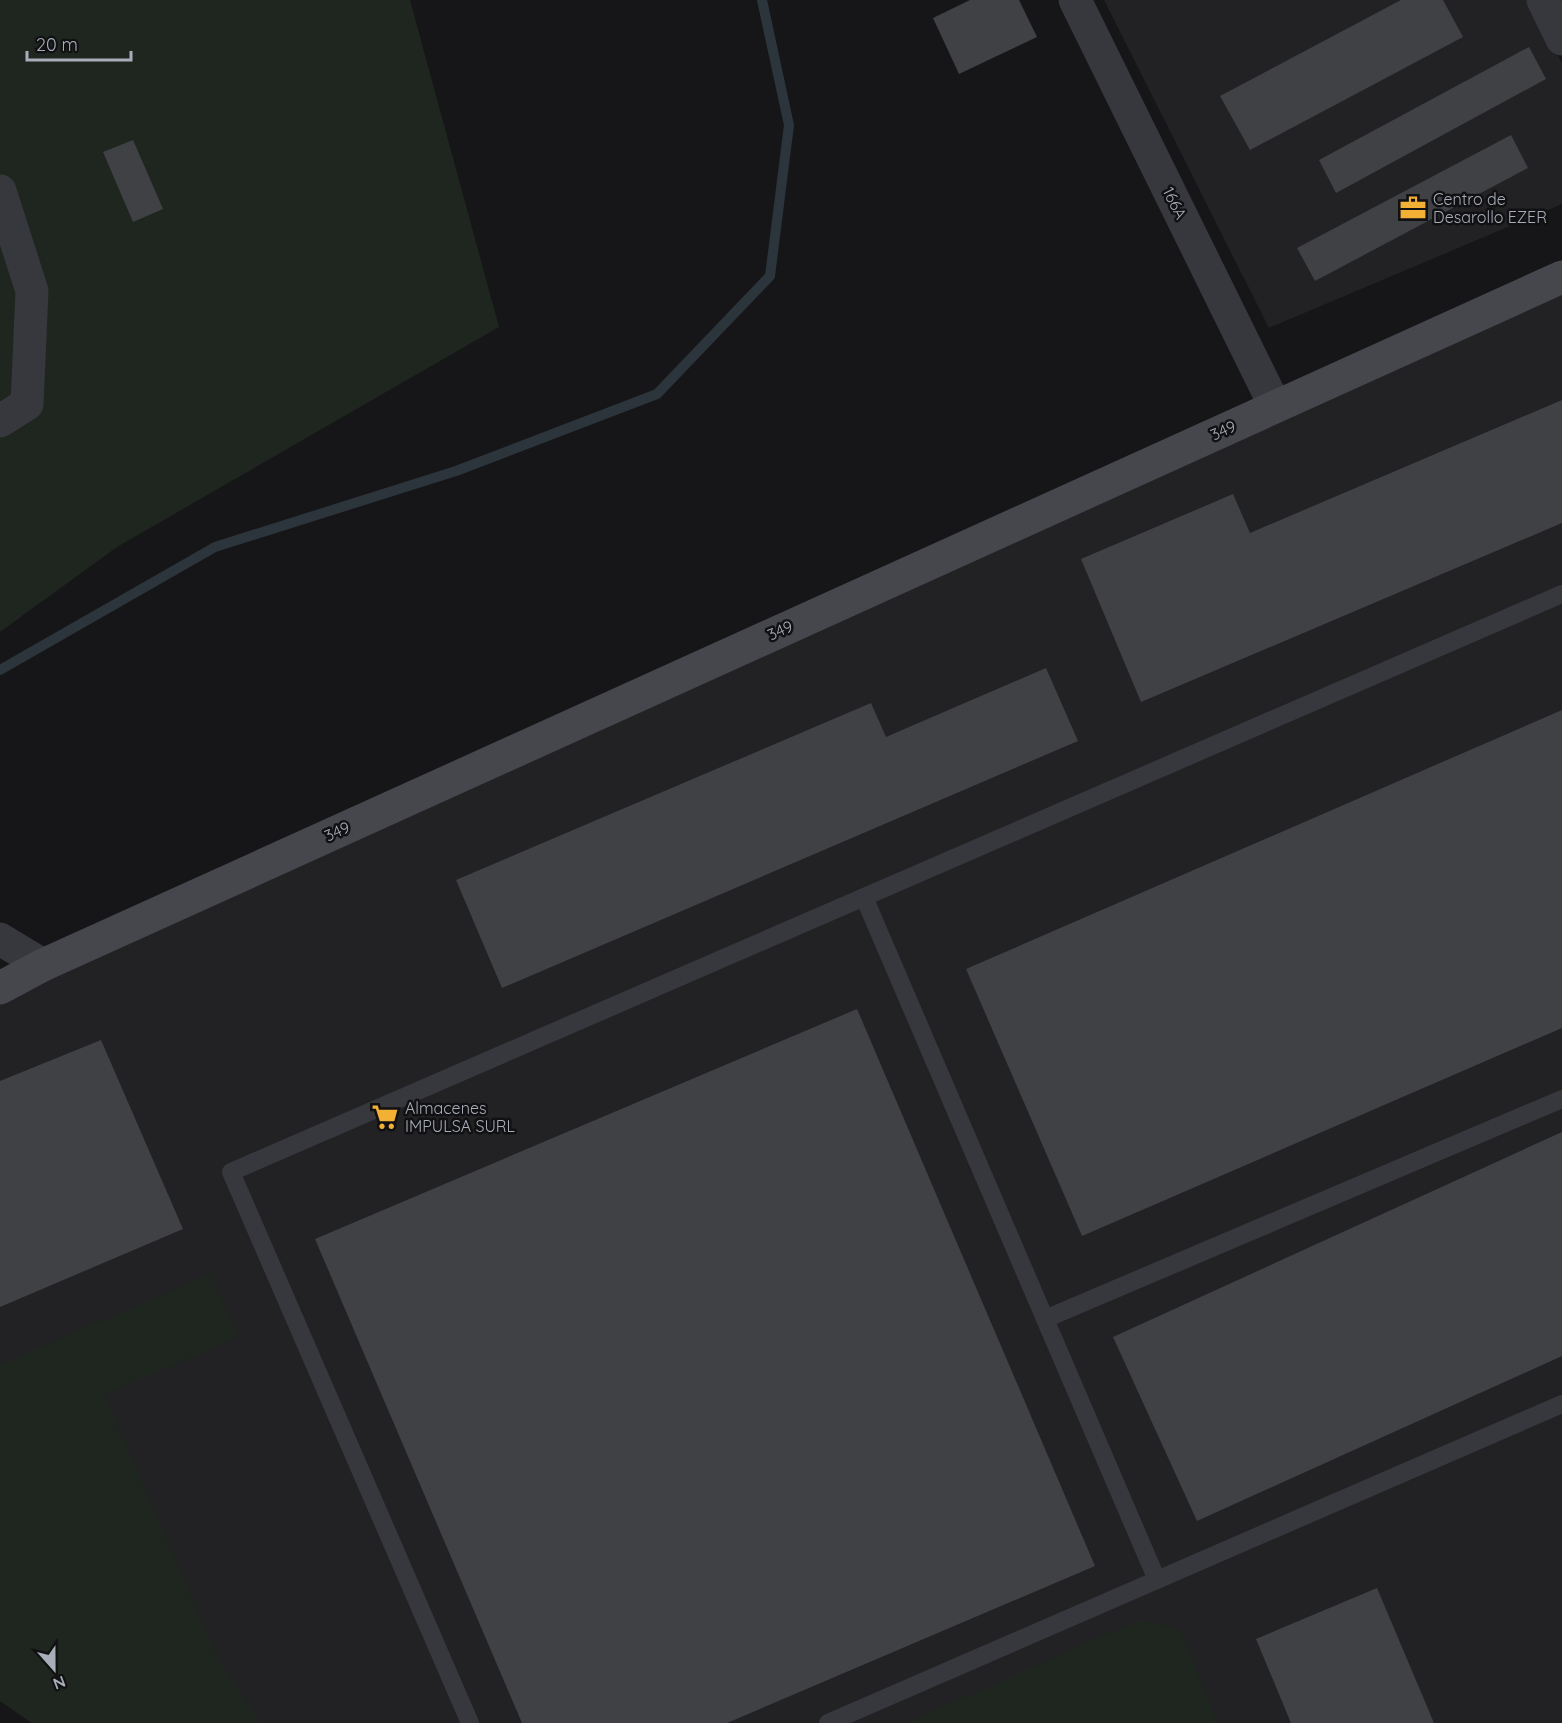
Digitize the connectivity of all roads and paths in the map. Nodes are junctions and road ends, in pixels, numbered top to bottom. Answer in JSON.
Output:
{"nodes":[{"id":1,"x":1075,"y":0,"type":"edge"},
{"id":2,"x":1543,"y":0,"type":"edge"},
{"id":3,"x":1562,"y":39,"type":"edge"},
{"id":4,"x":0,"y":191,"type":"edge"},
{"id":5,"x":1562,"y":277,"type":"edge"},
{"id":6,"x":1275,"y":406,"type":"junction"},
{"id":7,"x":13,"y":413,"type":"edge"},
{"id":8,"x":1562,"y":594,"type":"edge"},
{"id":9,"x":864,"y":897,"type":"junction"},
{"id":10,"x":0,"y":939,"type":"edge"},
{"id":11,"x":43,"y":965,"type":"junction"},
{"id":12,"x":0,"y":988,"type":"edge"},
{"id":13,"x":1562,"y":1099,"type":"edge"},
{"id":14,"x":1046,"y":1319,"type":"junction"},
{"id":15,"x":1562,"y":1404,"type":"edge"},
{"id":16,"x":1157,"y":1580,"type":"junction"},
{"id":17,"x":470,"y":1723,"type":"edge"},
{"id":18,"x":828,"y":1723,"type":"edge"}],
"edges":[{"from":1,"to":6,"type":"street","name":"166A"},
{"from":2,"to":3,"type":"street"},
{"from":4,"to":7,"type":"street"},
{"from":5,"to":6,"type":"street","name":"349"},
{"from":6,"to":11,"type":"street","name":"349"},
{"from":8,"to":9,"type":"lane"},
{"from":9,"to":14,"type":"lane"},
{"from":9,"to":17,"type":"lane"},
{"from":10,"to":11,"type":"street"},
{"from":11,"to":12,"type":"street","name":"349"},
{"from":13,"to":14,"type":"lane"},
{"from":14,"to":16,"type":"lane"},
{"from":15,"to":16,"type":"lane"},
{"from":16,"to":18,"type":"lane"}]}
